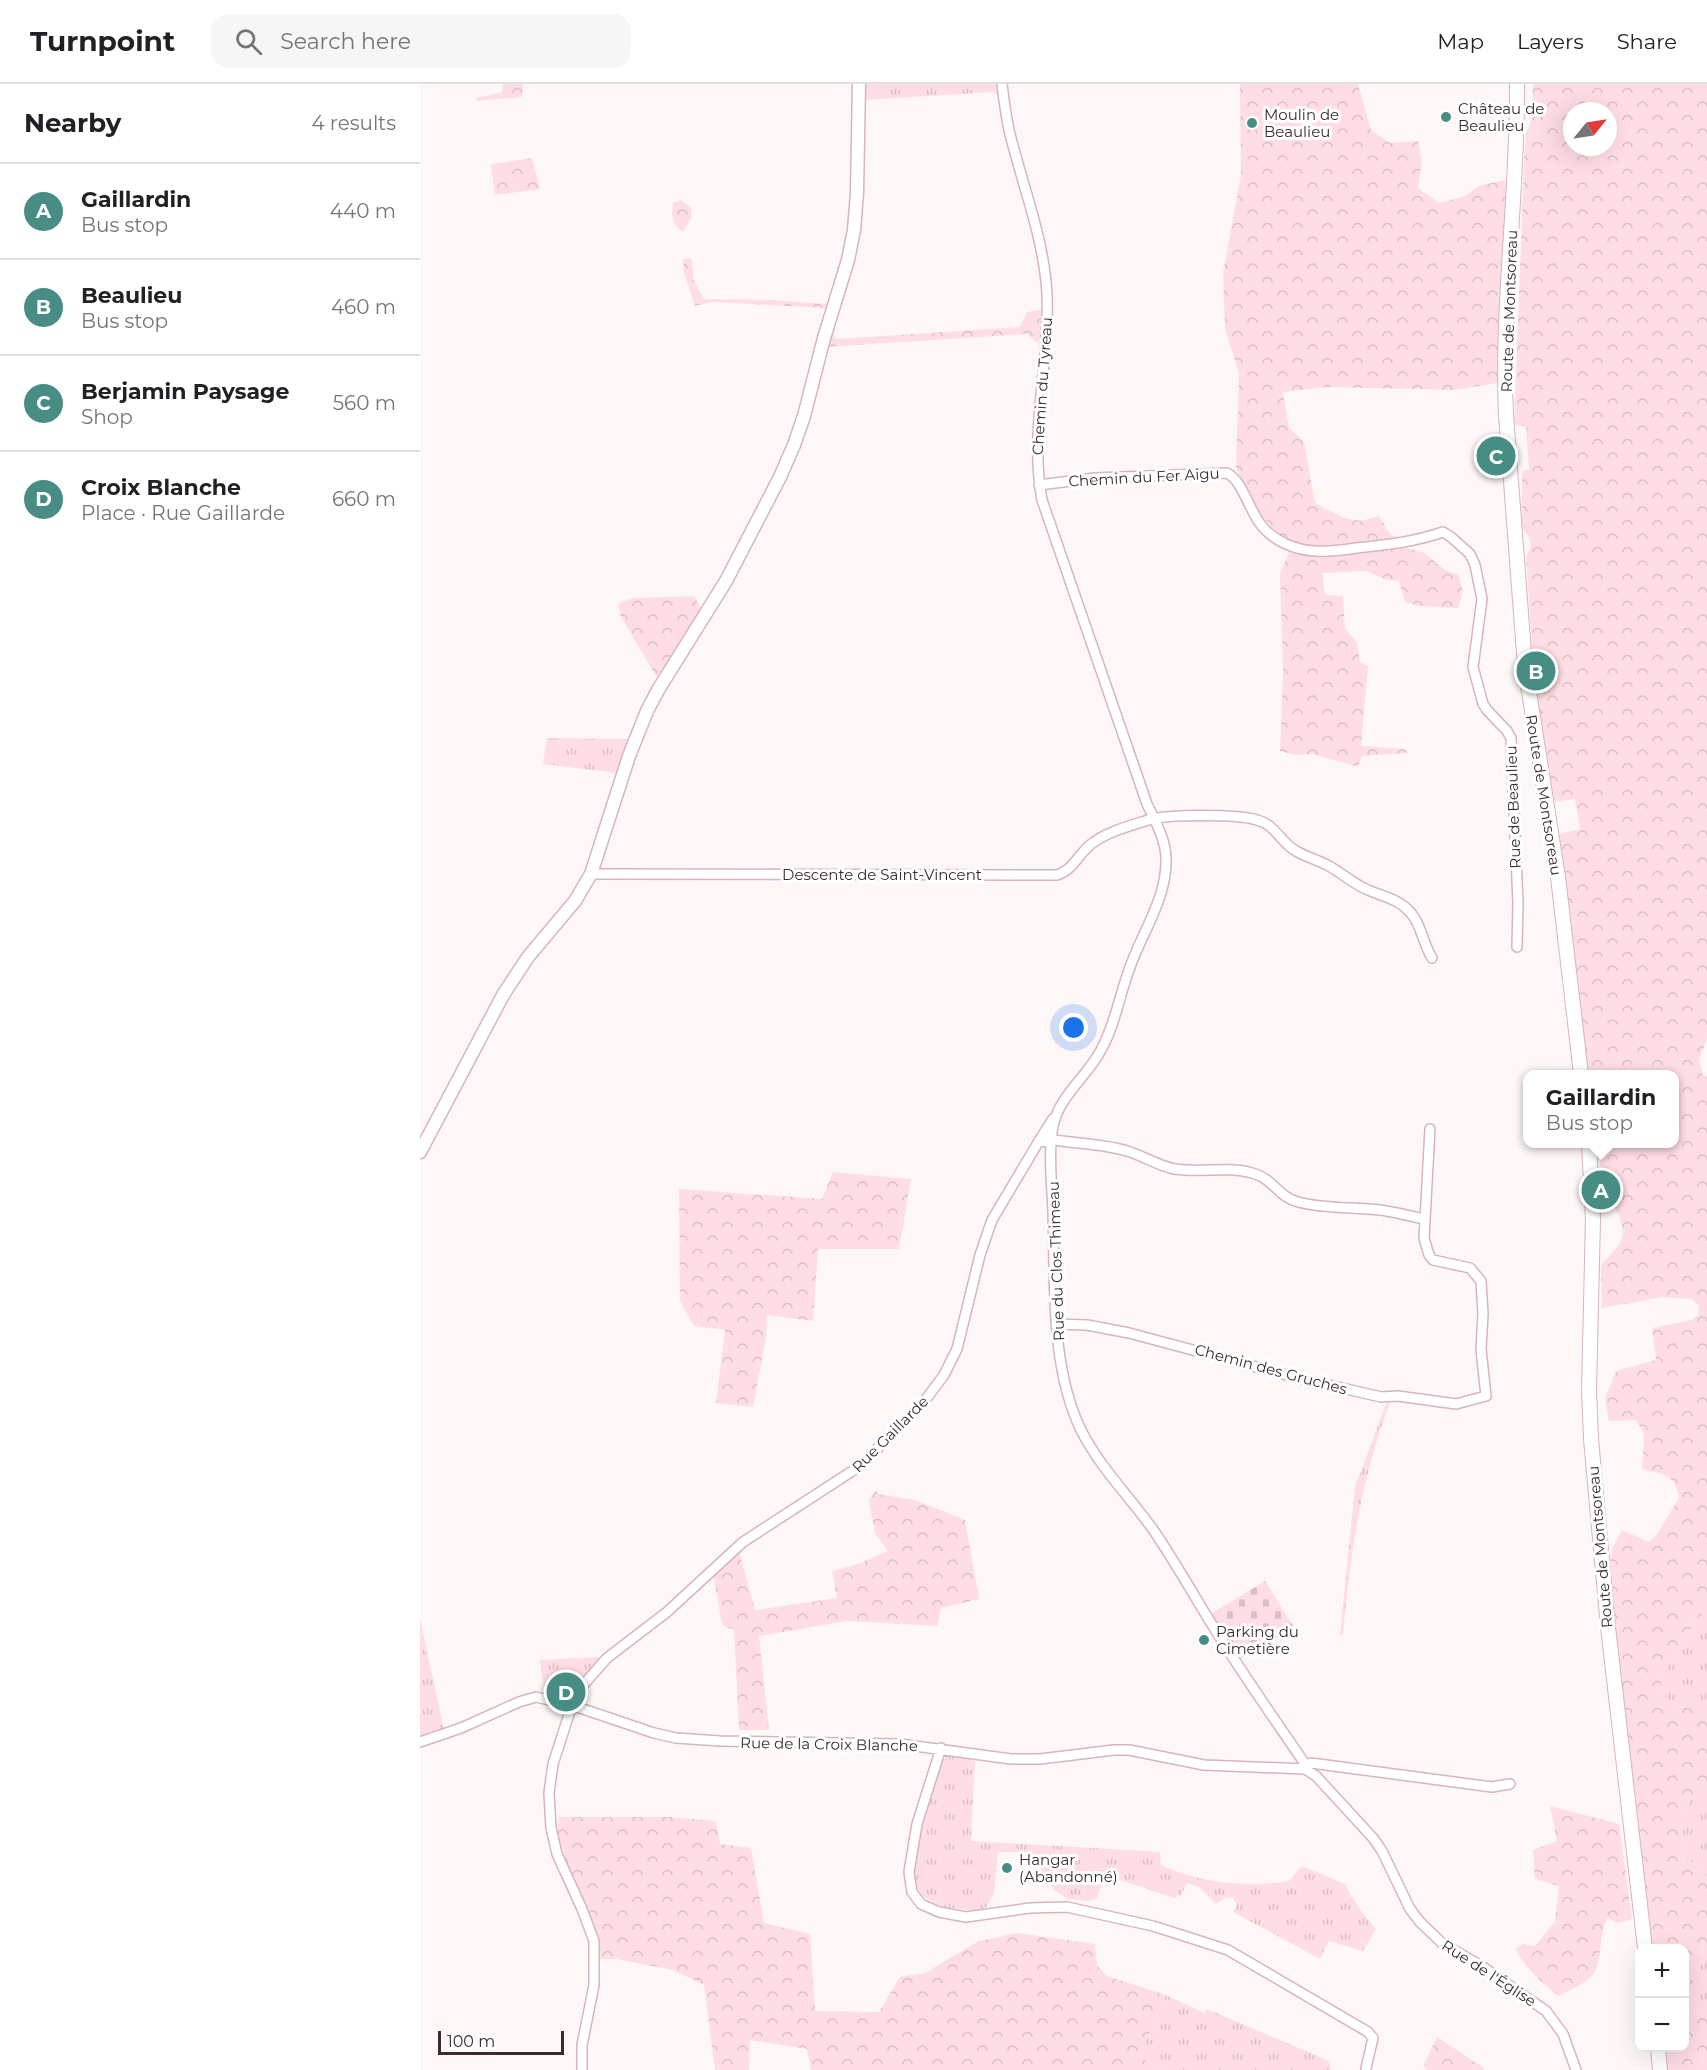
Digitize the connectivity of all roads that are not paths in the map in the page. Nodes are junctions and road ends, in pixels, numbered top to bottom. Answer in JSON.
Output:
{"nodes":[{"id":1,"x":859,"y":84,"type":"edge"},
{"id":2,"x":1002,"y":84,"type":"edge"},
{"id":3,"x":1517,"y":84,"type":"edge"},
{"id":4,"x":1039,"y":485,"type":"junction"},
{"id":5,"x":1458,"y":542,"type":"joint"},
{"id":6,"x":1154,"y":819,"type":"junction"},
{"id":7,"x":591,"y":874,"type":"junction"},
{"id":8,"x":1517,"y":948,"type":"dead end"},
{"id":9,"x":1432,"y":958,"type":"dead end"},
{"id":10,"x":1581,"y":1070,"type":"edge"},
{"id":11,"x":1056,"y":1115,"type":"junction"},
{"id":12,"x":1430,"y":1129,"type":"dead end"},
{"id":13,"x":1039,"y":1141,"type":"junction"},
{"id":14,"x":1052,"y":1141,"type":"junction"},
{"id":15,"x":1589,"y":1148,"type":"edge"},
{"id":16,"x":420,"y":1152,"type":"edge"},
{"id":17,"x":1425,"y":1219,"type":"junction"},
{"id":18,"x":1056,"y":1324,"type":"junction"},
{"id":19,"x":571,"y":1705,"type":"junction"},
{"id":20,"x":420,"y":1742,"type":"edge"},
{"id":21,"x":941,"y":1748,"type":"junction"},
{"id":22,"x":1305,"y":1769,"type":"junction"},
{"id":23,"x":1510,"y":1784,"type":"dead end"},
{"id":24,"x":1645,"y":1944,"type":"edge"},
{"id":25,"x":1658,"y":2052,"type":"edge"},
{"id":26,"x":1366,"y":2067,"type":"dead end"},
{"id":27,"x":582,"y":2070,"type":"edge"},
{"id":28,"x":1576,"y":2070,"type":"edge"},
{"id":29,"x":1660,"y":2070,"type":"edge"}],
"edges":[{"from":1,"to":7,"type":"street"},
{"from":2,"to":4,"type":"street","name":"Chemin du Tyreau"},
{"from":3,"to":10,"type":"main road","name":"Route de Montsoreau"},
{"from":4,"to":5,"type":"street","name":"Chemin du Fer Aigu"},
{"from":4,"to":6,"type":"street","name":"Chemin du Tyreau"},
{"from":5,"to":8,"type":"street","name":"Rue de Beaulieu"},
{"from":6,"to":7,"type":"street","name":"Descente de Saint-Vincent"},
{"from":6,"to":9,"type":"street","name":"Descente de Saint-Vincent"},
{"from":6,"to":11,"type":"street","name":"Rue du Clos Thimeau"},
{"from":7,"to":16,"type":"street"},
{"from":11,"to":13,"type":"street","name":"Rue Gaillarde"},
{"from":11,"to":14,"type":"street","name":"Rue du Clos Thimeau"},
{"from":12,"to":17,"type":"street"},
{"from":13,"to":14,"type":"street"},
{"from":13,"to":19,"type":"street","name":"Rue Gaillarde"},
{"from":14,"to":17,"type":"street"},
{"from":14,"to":18,"type":"street","name":"Rue du Clos Thimeau"},
{"from":15,"to":24,"type":"main road","name":"Route de Montsoreau"},
{"from":17,"to":18,"type":"street","name":"Chemin des Gruches"},
{"from":18,"to":22,"type":"street","name":"Rue du Clos Thimeau"},
{"from":19,"to":20,"type":"street","name":"Rue de la Croix Blanche"},
{"from":19,"to":21,"type":"street","name":"Rue de la Croix Blanche"},
{"from":19,"to":27,"type":"street"},
{"from":21,"to":22,"type":"street","name":"Rue de la Croix Blanche"},
{"from":21,"to":26,"type":"street"},
{"from":22,"to":23,"type":"street","name":"Rue de la Croix Blanche"},
{"from":22,"to":28,"type":"street","name":"Rue de l'Église"},
{"from":25,"to":29,"type":"main road"}]}
